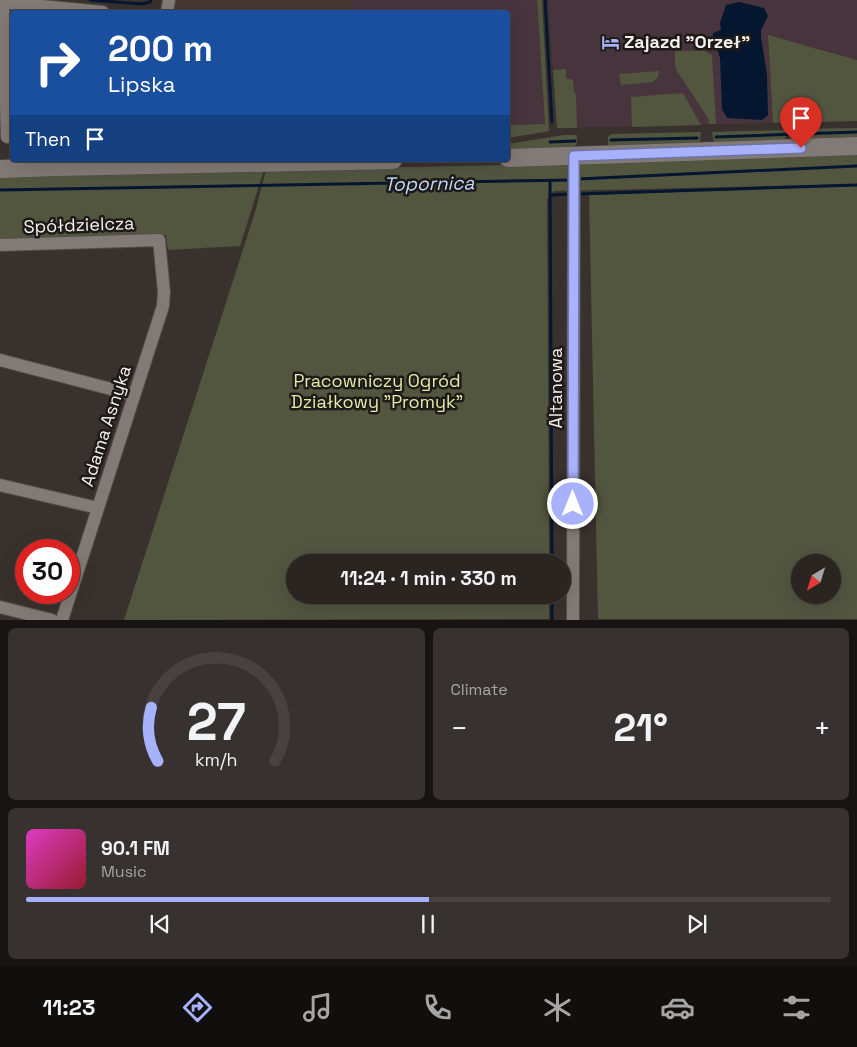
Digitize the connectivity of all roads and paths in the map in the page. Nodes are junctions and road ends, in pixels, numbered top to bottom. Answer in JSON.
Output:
{"nodes":[{"id":1,"x":2,"y":2,"type":"edge"},
{"id":2,"x":56,"y":10,"type":"edge"},
{"id":3,"x":7,"y":137,"type":"edge"},
{"id":4,"x":857,"y":146,"type":"edge"},
{"id":5,"x":510,"y":158,"type":"edge"},
{"id":6,"x":150,"y":162,"type":"edge"},
{"id":7,"x":574,"y":162,"type":"junction"},
{"id":8,"x":56,"y":163,"type":"edge"},
{"id":9,"x":0,"y":169,"type":"edge"},
{"id":10,"x":159,"y":240,"type":"joint"},
{"id":11,"x":0,"y":245,"type":"edge"},
{"id":12,"x":0,"y":360,"type":"edge"},
{"id":13,"x":134,"y":395,"type":"junction"},
{"id":14,"x":0,"y":485,"type":"edge"},
{"id":15,"x":98,"y":508,"type":"junction"},
{"id":16,"x":0,"y":607,"type":"edge"},
{"id":17,"x":52,"y":620,"type":"edge"},
{"id":18,"x":62,"y":620,"type":"edge"},
{"id":19,"x":573,"y":620,"type":"edge"}],
"edges":[{"from":1,"to":2,"type":"street"},
{"from":1,"to":3,"type":"street"},
{"from":4,"to":7,"type":"main road"},
{"from":5,"to":7,"type":"main road"},
{"from":6,"to":8,"type":"main road"},
{"from":7,"to":19,"type":"street","name":"Altanowa"},
{"from":8,"to":9,"type":"main road"},
{"from":10,"to":11,"type":"street","name":"Spółdzielcza"},
{"from":10,"to":13,"type":"street","name":"Adama Asnyka"},
{"from":12,"to":13,"type":"street"},
{"from":13,"to":15,"type":"street","name":"Adama Asnyka"},
{"from":14,"to":15,"type":"street"},
{"from":15,"to":18,"type":"street","name":"Adama Asnyka"},
{"from":16,"to":17,"type":"street"}]}
